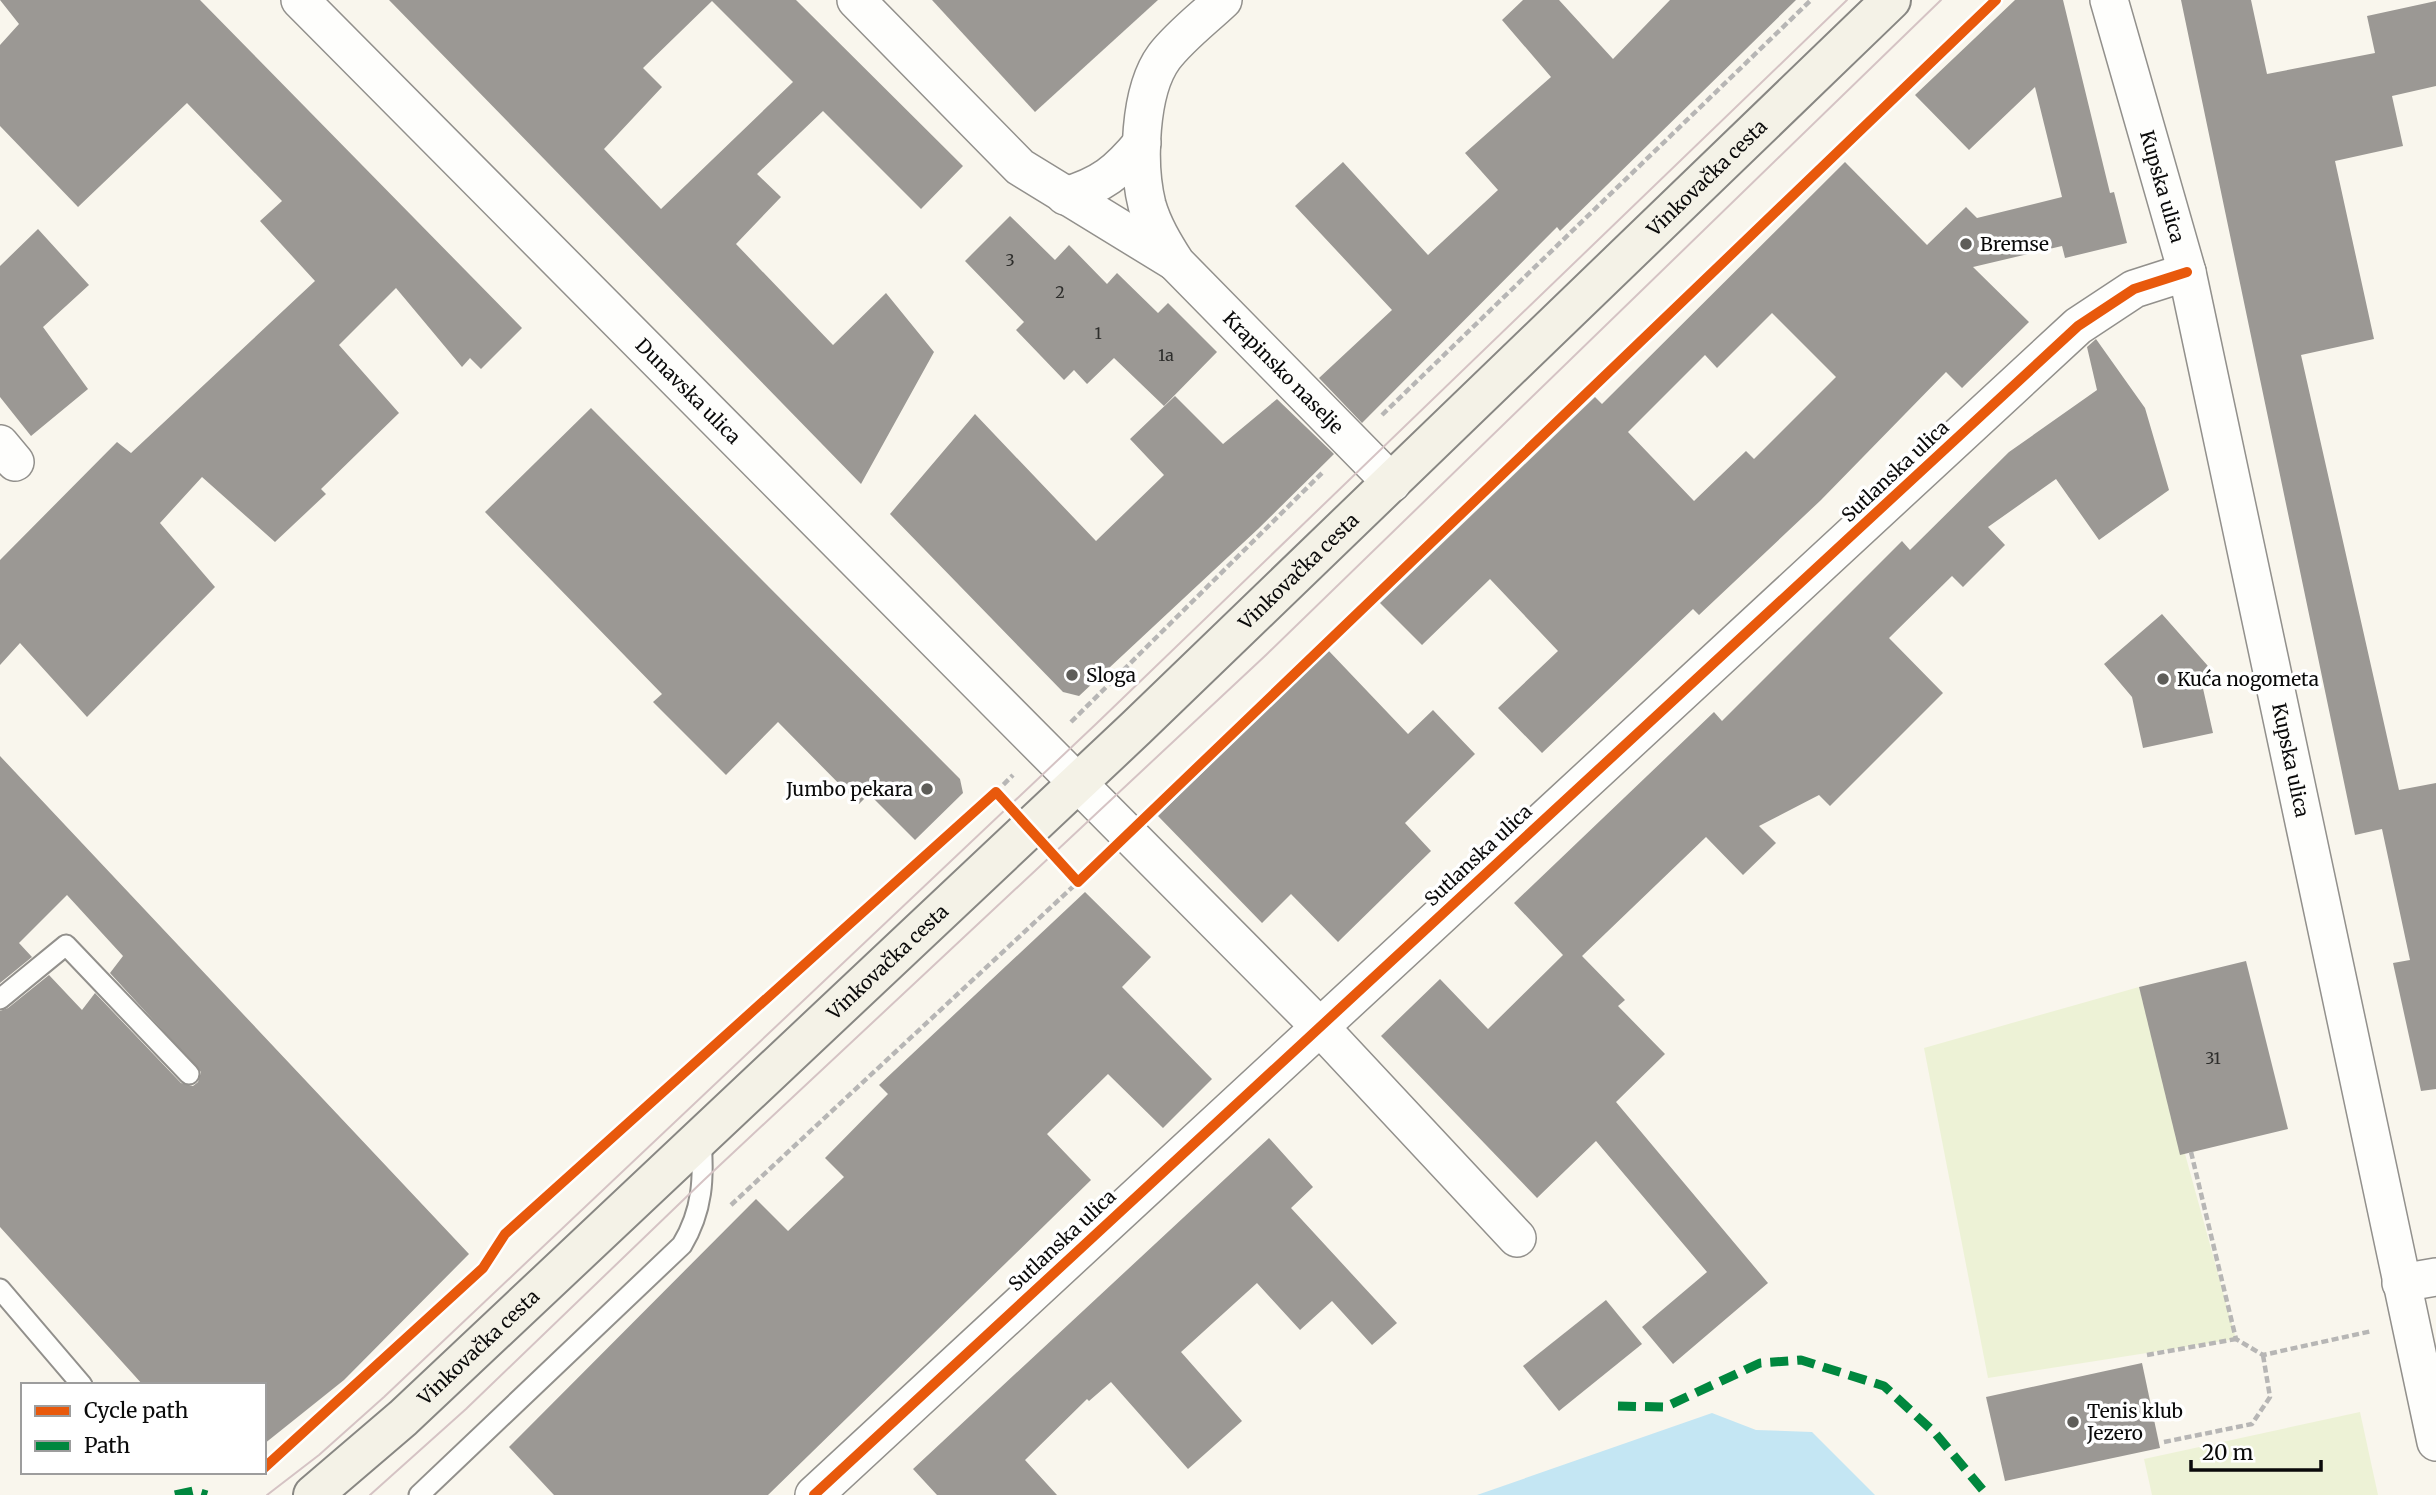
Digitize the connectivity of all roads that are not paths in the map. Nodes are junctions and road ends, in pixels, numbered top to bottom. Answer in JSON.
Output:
{"nodes":[{"id":1,"x":300,"y":0,"type":"edge"},
{"id":2,"x":856,"y":0,"type":"edge"},
{"id":3,"x":1223,"y":0,"type":"edge"},
{"id":4,"x":1891,"y":0,"type":"edge"},
{"id":5,"x":2109,"y":0,"type":"edge"},
{"id":6,"x":1142,"y":143,"type":"junction"},
{"id":7,"x":1065,"y":196,"type":"junction"},
{"id":8,"x":1176,"y":263,"type":"junction"},
{"id":9,"x":2187,"y":272,"type":"junction"},
{"id":10,"x":1392,"y":483,"type":"junction"},
{"id":11,"x":1077,"y":783,"type":"junction"},
{"id":12,"x":0,"y":999,"type":"edge"},
{"id":13,"x":1319,"y":1026,"type":"junction"},
{"id":14,"x":189,"y":1074,"type":"dead end"},
{"id":15,"x":701,"y":1138,"type":"junction"},
{"id":16,"x":1517,"y":1238,"type":"dead end"},
{"id":17,"x":2418,"y":1280,"type":"edge"},
{"id":18,"x":0,"y":1289,"type":"edge"},
{"id":19,"x":80,"y":1383,"type":"edge"},
{"id":20,"x":2436,"y":1442,"type":"edge"},
{"id":21,"x":313,"y":1495,"type":"edge"},
{"id":22,"x":419,"y":1495,"type":"edge"},
{"id":23,"x":814,"y":1495,"type":"edge"}],
"edges":[{"from":1,"to":11,"type":"street","name":"Dunavska ulica"},
{"from":2,"to":7,"type":"street","name":"Krapinsko naselje"},
{"from":3,"to":6,"type":"street","name":"Krapinsko naselje"},
{"from":4,"to":10,"type":"main road","name":"Vinkovačka cesta"},
{"from":5,"to":9,"type":"street","name":"Kupska ulica"},
{"from":6,"to":7,"type":"street"},
{"from":6,"to":8,"type":"street","name":"Krapinsko naselje"},
{"from":7,"to":8,"type":"street","name":"Krapinsko naselje"},
{"from":8,"to":10,"type":"street","name":"Krapinsko naselje"},
{"from":9,"to":13,"type":"street","name":"Sutlanska ulica"},
{"from":9,"to":17,"type":"street","name":"Kupska ulica"},
{"from":10,"to":11,"type":"main road","name":"Vinkovačka cesta"},
{"from":11,"to":13,"type":"street"},
{"from":11,"to":15,"type":"main road","name":"Vinkovačka cesta"},
{"from":12,"to":14,"type":"lane"},
{"from":13,"to":16,"type":"street"},
{"from":13,"to":23,"type":"street","name":"Sutlanska ulica"},
{"from":15,"to":21,"type":"main road","name":"Vinkovačka cesta"},
{"from":15,"to":22,"type":"lane"},
{"from":17,"to":20,"type":"street","name":"Kupska ulica"},
{"from":18,"to":19,"type":"lane"}]}
